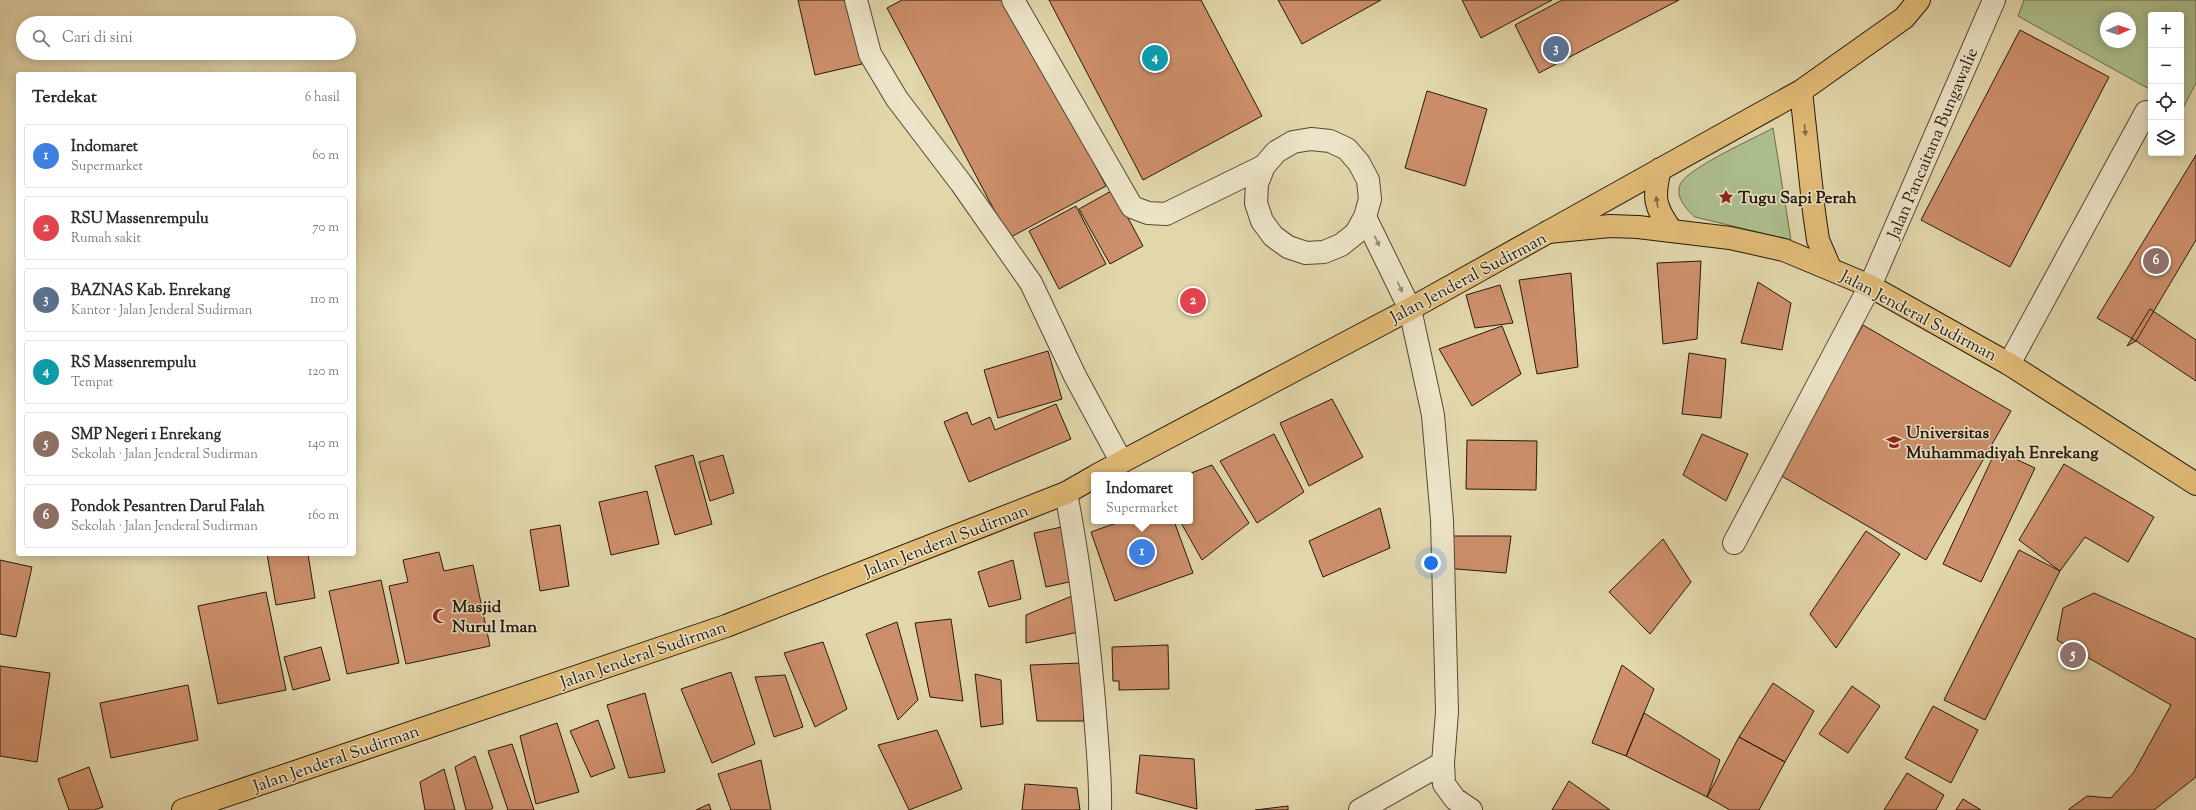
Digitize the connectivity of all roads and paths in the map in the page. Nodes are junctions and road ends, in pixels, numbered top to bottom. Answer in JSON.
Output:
{"nodes":[{"id":1,"x":856,"y":0,"type":"edge"},
{"id":2,"x":1013,"y":0,"type":"edge"},
{"id":3,"x":1920,"y":0,"type":"edge"},
{"id":4,"x":1994,"y":0,"type":"edge"},
{"id":5,"x":1801,"y":91,"type":"junction"},
{"id":6,"x":2146,"y":112,"type":"dead end"},
{"id":7,"x":1264,"y":166,"type":"junction"},
{"id":8,"x":1660,"y":169,"type":"junction"},
{"id":9,"x":1365,"y":217,"type":"junction"},
{"id":10,"x":1672,"y":231,"type":"junction"},
{"id":11,"x":1548,"y":232,"type":"junction"},
{"id":12,"x":1830,"y":268,"type":"junction"},
{"id":13,"x":1870,"y":286,"type":"junction"},
{"id":14,"x":1410,"y":311,"type":"junction"},
{"id":15,"x":2009,"y":364,"type":"junction"},
{"id":16,"x":1121,"y":461,"type":"junction"},
{"id":17,"x":1102,"y":472,"type":"edge"},
{"id":18,"x":1091,"y":479,"type":"edge"},
{"id":19,"x":2196,"y":484,"type":"edge"},
{"id":20,"x":1066,"y":493,"type":"junction"},
{"id":21,"x":1734,"y":543,"type":"dead end"},
{"id":22,"x":1443,"y":763,"type":"junction"},
{"id":23,"x":183,"y":810,"type":"edge"},
{"id":24,"x":1100,"y":810,"type":"edge"},
{"id":25,"x":1360,"y":810,"type":"edge"},
{"id":26,"x":1471,"y":810,"type":"edge"}],
"edges":[{"from":1,"to":16,"type":"street"},
{"from":2,"to":7,"type":"street"},
{"from":3,"to":5,"type":"main road"},
{"from":4,"to":13,"type":"street","name":"Jalan Pancaitana Bungawalie"},
{"from":5,"to":8,"type":"main road"},
{"from":5,"to":12,"type":"main road","one_way":true},
{"from":6,"to":15,"type":"street"},
{"from":7,"to":9,"type":"street"},
{"from":7,"to":9,"type":"street"},
{"from":10,"to":8,"type":"main road","one_way":true},
{"from":8,"to":11,"type":"main road"},
{"from":9,"to":14,"type":"street","one_way":true},
{"from":10,"to":11,"type":"main road","name":"Jalan Jenderal Sudirman"},
{"from":10,"to":12,"type":"main road","name":"Jalan Jenderal Sudirman"},
{"from":11,"to":14,"type":"main road","name":"Jalan Jenderal Sudirman"},
{"from":12,"to":13,"type":"main road","name":"Jalan Jenderal Sudirman"},
{"from":13,"to":15,"type":"main road","name":"Jalan Jenderal Sudirman"},
{"from":13,"to":21,"type":"street","name":"Jalan Pancaitana Bungawalie"},
{"from":14,"to":16,"type":"main road","name":"Jalan Jenderal Sudirman"},
{"from":14,"to":22,"type":"street"},
{"from":15,"to":19,"type":"main road","name":"Jalan Jenderal Sudirman"},
{"from":16,"to":17,"type":"main road","name":"Jalan Jenderal Sudirman"},
{"from":18,"to":20,"type":"main road","name":"Jalan Jenderal Sudirman"},
{"from":20,"to":23,"type":"main road","name":"Jalan Jenderal Sudirman"},
{"from":20,"to":24,"type":"street"},
{"from":22,"to":25,"type":"street"},
{"from":22,"to":26,"type":"street"}]}
